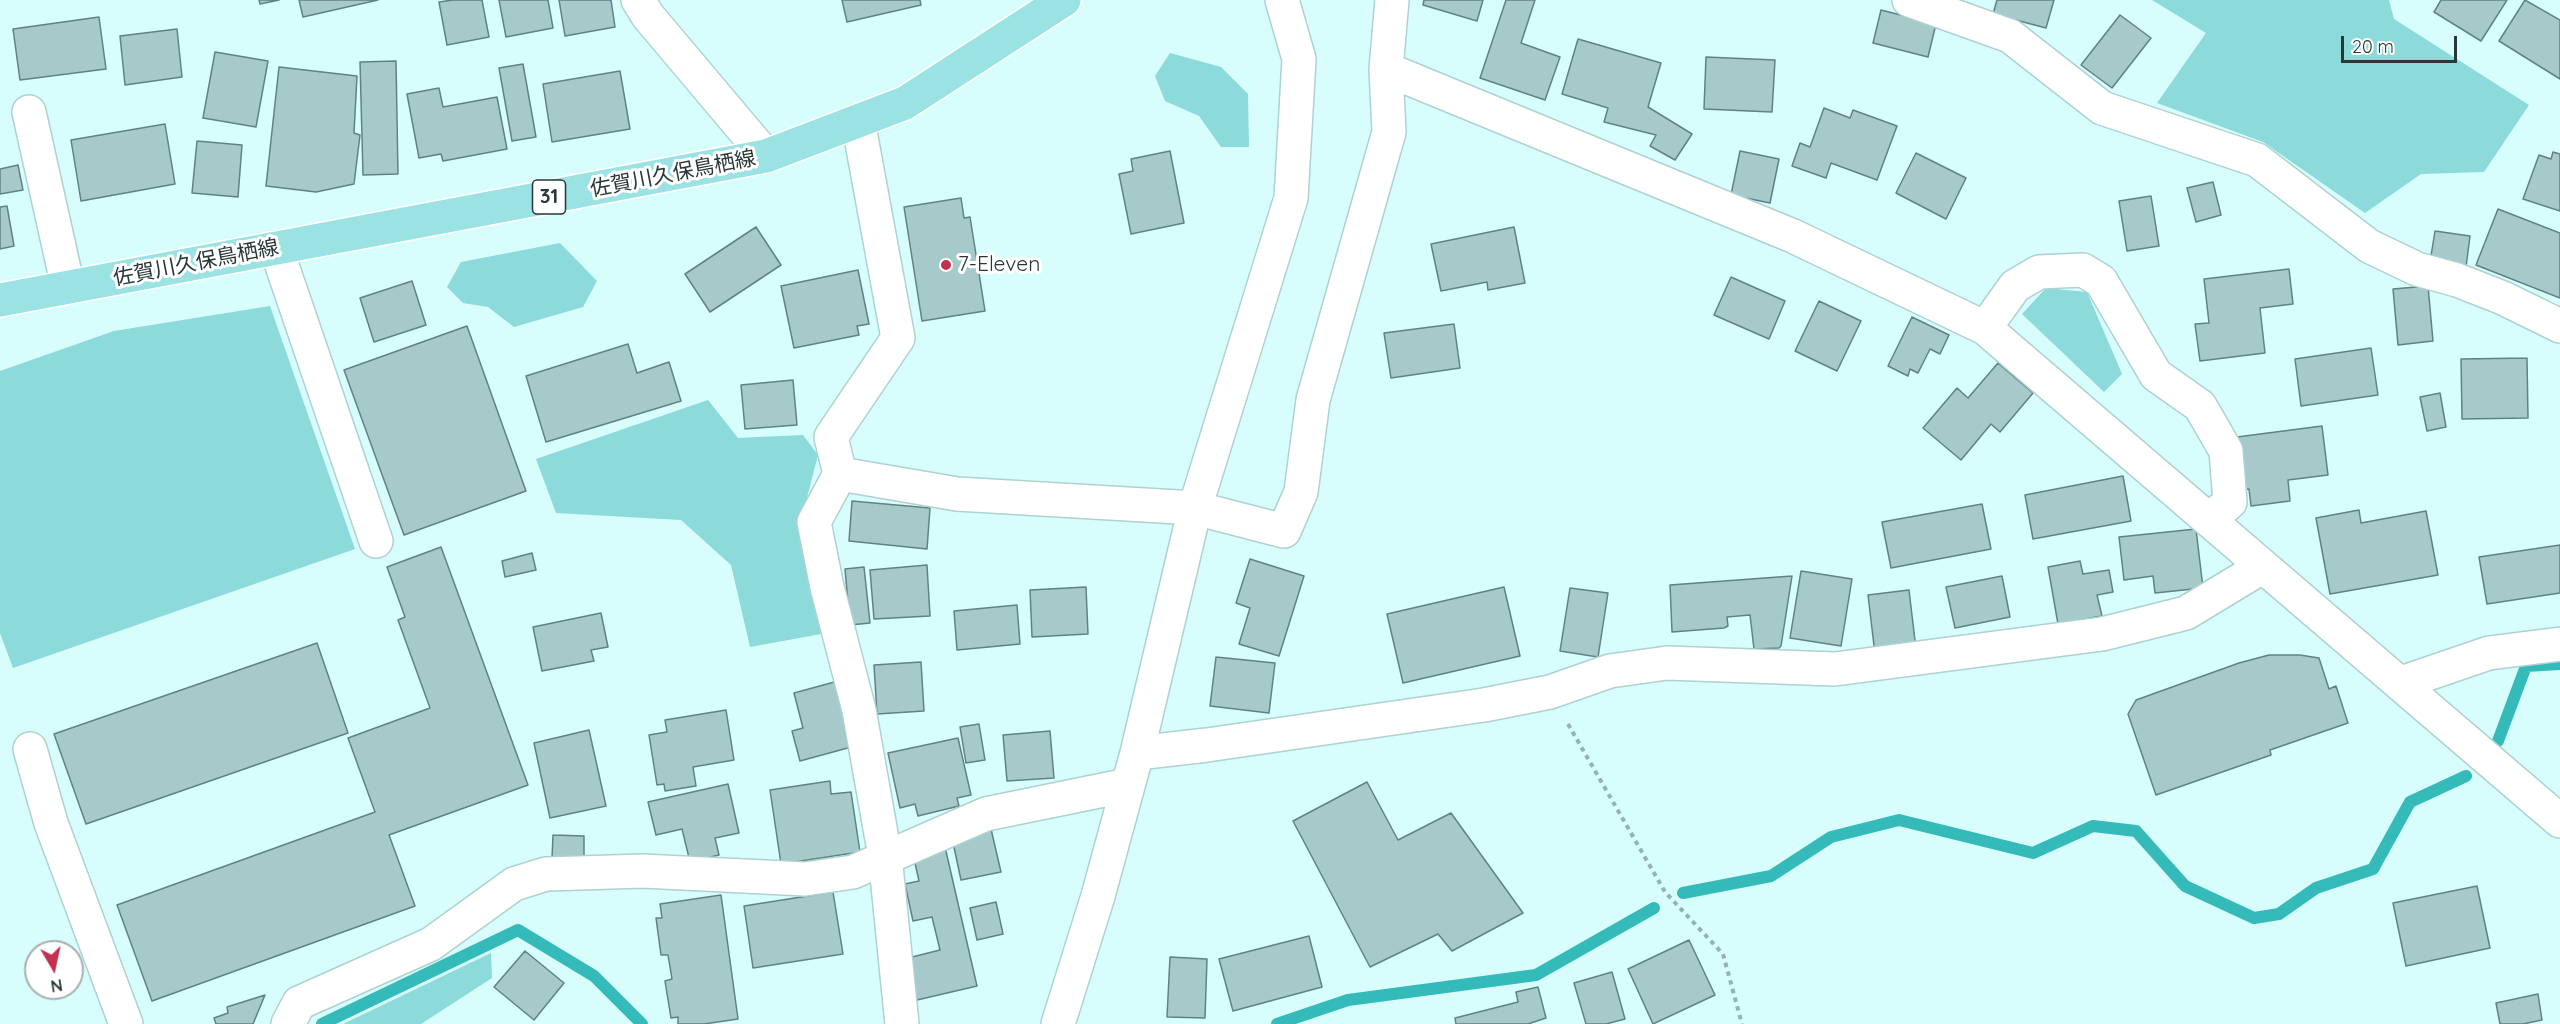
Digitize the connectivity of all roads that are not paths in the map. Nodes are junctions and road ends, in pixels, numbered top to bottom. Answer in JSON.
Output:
{"nodes":[{"id":1,"x":638,"y":0,"type":"edge"},
{"id":2,"x":1064,"y":0,"type":"edge"},
{"id":3,"x":1282,"y":0,"type":"edge"},
{"id":4,"x":1392,"y":0,"type":"edge"},
{"id":5,"x":1909,"y":0,"type":"edge"},
{"id":6,"x":1386,"y":69,"type":"junction"},
{"id":7,"x":29,"y":112,"type":"dead end"},
{"id":8,"x":858,"y":121,"type":"junction"},
{"id":9,"x":766,"y":156,"type":"junction"},
{"id":10,"x":276,"y":248,"type":"junction"},
{"id":11,"x":68,"y":287,"type":"junction"},
{"id":12,"x":0,"y":300,"type":"edge"},
{"id":13,"x":2560,"y":326,"type":"edge"},
{"id":14,"x":1985,"y":328,"type":"junction"},
{"id":15,"x":840,"y":474,"type":"junction"},
{"id":16,"x":1195,"y":508,"type":"junction"},
{"id":17,"x":2210,"y":519,"type":"junction"},
{"id":18,"x":376,"y":541,"type":"dead end"},
{"id":19,"x":2262,"y":567,"type":"junction"},
{"id":20,"x":2560,"y":644,"type":"edge"},
{"id":21,"x":2401,"y":683,"type":"junction"},
{"id":22,"x":30,"y":749,"type":"dead end"},
{"id":23,"x":1137,"y":753,"type":"junction"},
{"id":24,"x":1128,"y":785,"type":"junction"},
{"id":25,"x":2560,"y":821,"type":"edge"},
{"id":26,"x":885,"y":856,"type":"junction"},
{"id":27,"x":126,"y":1024,"type":"edge"},
{"id":28,"x":288,"y":1024,"type":"edge"},
{"id":29,"x":902,"y":1024,"type":"edge"},
{"id":30,"x":1058,"y":1024,"type":"edge"}],
"edges":[{"from":1,"to":9,"type":"street"},
{"from":2,"to":8,"type":"main road","name":"佐賀川久保鳥栖線","number":"31"},
{"from":3,"to":16,"type":"street"},
{"from":4,"to":6,"type":"street"},
{"from":5,"to":13,"type":"street"},
{"from":6,"to":14,"type":"street"},
{"from":6,"to":16,"type":"street"},
{"from":7,"to":11,"type":"street"},
{"from":8,"to":9,"type":"main road","name":"佐賀川久保鳥栖線","number":"31"},
{"from":8,"to":15,"type":"street"},
{"from":9,"to":10,"type":"main road","name":"佐賀川久保鳥栖線","number":"31"},
{"from":10,"to":11,"type":"main road","name":"佐賀川久保鳥栖線","number":"31"},
{"from":10,"to":18,"type":"street"},
{"from":11,"to":12,"type":"main road","name":"佐賀川久保鳥栖線","number":"31"},
{"from":14,"to":17,"type":"street"},
{"from":14,"to":17,"type":"street"},
{"from":15,"to":16,"type":"street"},
{"from":15,"to":26,"type":"street"},
{"from":16,"to":23,"type":"street"},
{"from":17,"to":19,"type":"street"},
{"from":19,"to":21,"type":"street"},
{"from":19,"to":23,"type":"street"},
{"from":20,"to":21,"type":"street"},
{"from":21,"to":25,"type":"street"},
{"from":22,"to":27,"type":"street"},
{"from":23,"to":24,"type":"street"},
{"from":24,"to":26,"type":"street"},
{"from":24,"to":30,"type":"street"},
{"from":26,"to":28,"type":"street"},
{"from":26,"to":29,"type":"street"}]}
